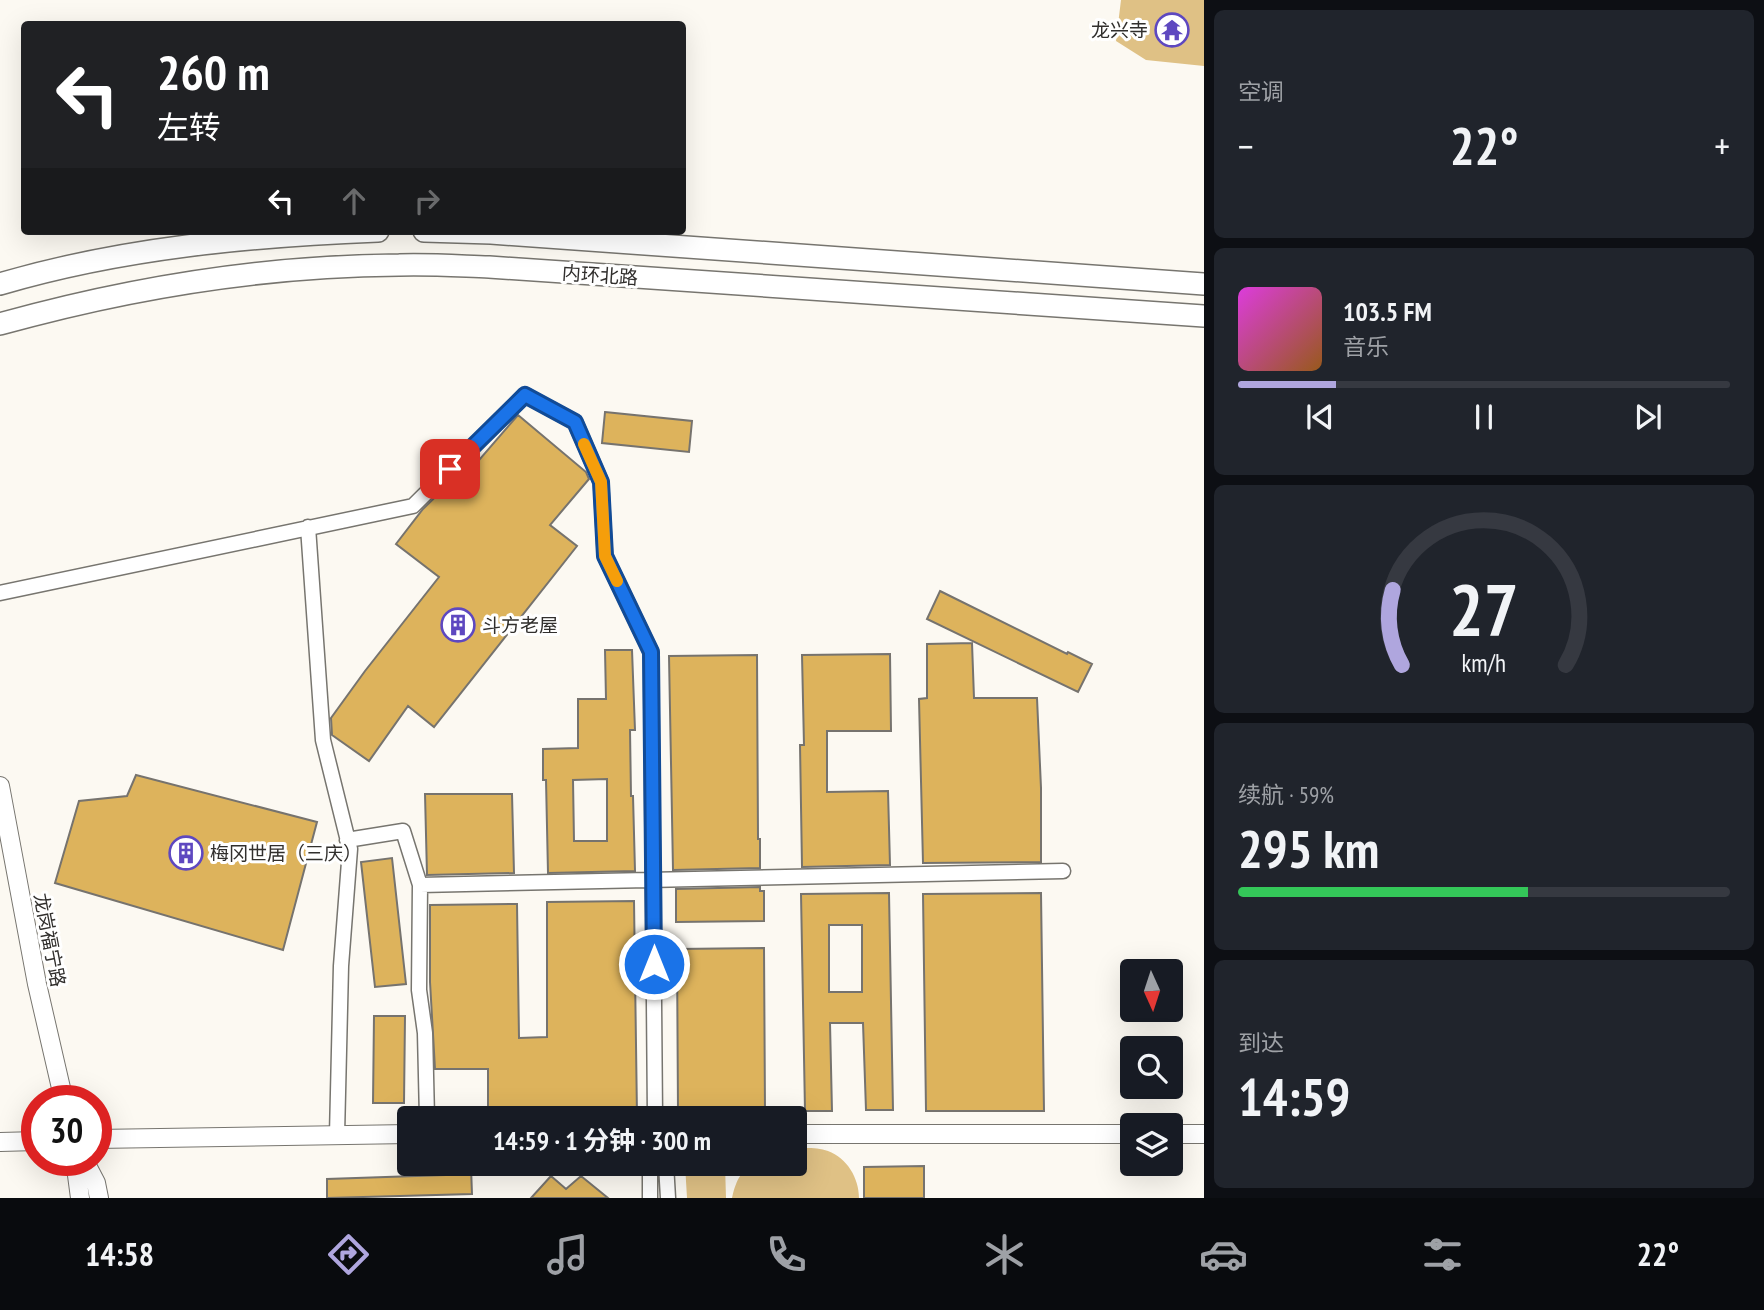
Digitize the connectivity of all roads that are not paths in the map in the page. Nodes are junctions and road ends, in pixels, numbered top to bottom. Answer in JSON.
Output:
{"nodes":[{"id":1,"x":293,"y":235,"type":"edge"},
{"id":2,"x":520,"y":235,"type":"edge"},
{"id":3,"x":0,"y":284,"type":"edge"},
{"id":4,"x":1204,"y":284,"type":"edge"},
{"id":5,"x":1204,"y":316,"type":"edge"},
{"id":6,"x":0,"y":324,"type":"edge"},
{"id":7,"x":308,"y":527,"type":"junction"},
{"id":8,"x":0,"y":593,"type":"edge"},
{"id":9,"x":0,"y":786,"type":"edge"},
{"id":10,"x":347,"y":841,"type":"junction"},
{"id":11,"x":1063,"y":871,"type":"dead end"},
{"id":12,"x":653,"y":881,"type":"junction"},
{"id":13,"x":420,"y":885,"type":"junction"},
{"id":14,"x":60,"y":1085,"type":"edge"},
{"id":15,"x":427,"y":1106,"type":"edge"},
{"id":16,"x":655,"y":1106,"type":"edge"},
{"id":17,"x":807,"y":1133,"type":"edge"},
{"id":18,"x":397,"y":1134,"type":"edge"},
{"id":19,"x":1120,"y":1134,"type":"edge"},
{"id":20,"x":1183,"y":1134,"type":"edge"},
{"id":21,"x":1204,"y":1134,"type":"edge"},
{"id":22,"x":337,"y":1135,"type":"junction"},
{"id":23,"x":112,"y":1139,"type":"edge"},
{"id":24,"x":21,"y":1141,"type":"edge"},
{"id":25,"x":0,"y":1142,"type":"edge"},
{"id":26,"x":77,"y":1176,"type":"edge"},
{"id":27,"x":92,"y":1176,"type":"edge"},
{"id":28,"x":650,"y":1176,"type":"edge"},
{"id":29,"x":667,"y":1176,"type":"edge"},
{"id":30,"x":80,"y":1198,"type":"edge"},
{"id":31,"x":99,"y":1198,"type":"edge"},
{"id":32,"x":650,"y":1198,"type":"edge"},
{"id":33,"x":668,"y":1198,"type":"edge"}],
"edges":[{"from":1,"to":3,"type":"main road"},
{"from":2,"to":4,"type":"main road","name":"内环北路"},
{"from":5,"to":6,"type":"main road","name":"内环北路"},
{"from":7,"to":8,"type":"street"},
{"from":7,"to":10,"type":"street"},
{"from":7,"to":12,"type":"street"},
{"from":9,"to":14,"type":"street","name":"龙岗福宁路"},
{"from":10,"to":13,"type":"street"},
{"from":10,"to":22,"type":"street"},
{"from":11,"to":12,"type":"street"},
{"from":12,"to":13,"type":"street"},
{"from":12,"to":16,"type":"street"},
{"from":13,"to":15,"type":"street"},
{"from":17,"to":19,"type":"street"},
{"from":18,"to":22,"type":"street"},
{"from":20,"to":21,"type":"street"},
{"from":22,"to":23,"type":"street"},
{"from":24,"to":25,"type":"street"},
{"from":26,"to":30,"type":"street"},
{"from":27,"to":31,"type":"street"},
{"from":28,"to":32,"type":"street"},
{"from":29,"to":33,"type":"street"}]}
